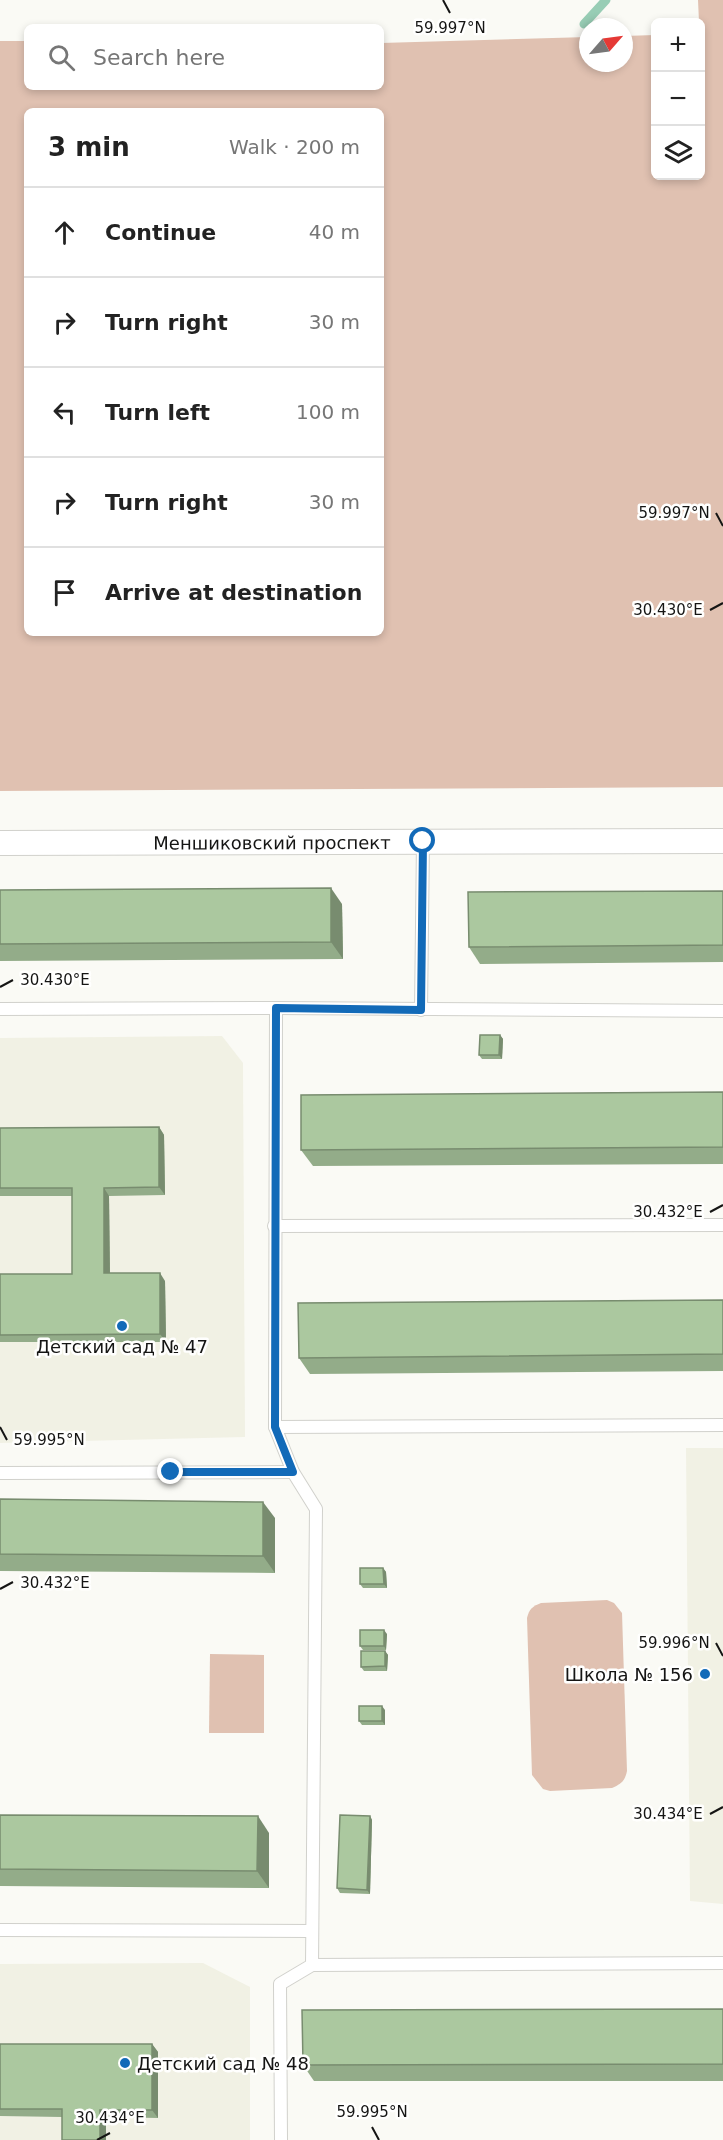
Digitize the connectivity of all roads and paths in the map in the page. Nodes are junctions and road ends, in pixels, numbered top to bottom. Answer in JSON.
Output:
{"nodes":[{"id":1,"x":423,"y":841,"type":"junction"},
{"id":2,"x":723,"y":841,"type":"edge"},
{"id":3,"x":0,"y":843,"type":"edge"},
{"id":4,"x":276,"y":1008,"type":"junction"},
{"id":5,"x":0,"y":1009,"type":"edge"},
{"id":6,"x":421,"y":1010,"type":"junction"},
{"id":7,"x":723,"y":1011,"type":"edge"},
{"id":8,"x":723,"y":1225,"type":"edge"},
{"id":9,"x":274,"y":1226,"type":"junction"},
{"id":10,"x":723,"y":1425,"type":"edge"},
{"id":11,"x":275,"y":1427,"type":"junction"},
{"id":12,"x":293,"y":1472,"type":"junction"},
{"id":13,"x":0,"y":1473,"type":"edge"},
{"id":14,"x":0,"y":1930,"type":"edge"},
{"id":15,"x":311,"y":1931,"type":"junction"},
{"id":16,"x":723,"y":1964,"type":"edge"},
{"id":17,"x":312,"y":1965,"type":"junction"},
{"id":18,"x":281,"y":2140,"type":"edge"}],
"edges":[{"from":1,"to":2,"type":"street","name":"Меншиковский проспект"},
{"from":1,"to":3,"type":"street","name":"Меншиковский проспект"},
{"from":1,"to":6,"type":"lane"},
{"from":4,"to":5,"type":"lane"},
{"from":4,"to":6,"type":"lane"},
{"from":4,"to":9,"type":"lane"},
{"from":6,"to":7,"type":"lane"},
{"from":8,"to":9,"type":"lane"},
{"from":9,"to":11,"type":"lane"},
{"from":10,"to":11,"type":"lane"},
{"from":11,"to":12,"type":"lane"},
{"from":12,"to":13,"type":"lane"},
{"from":12,"to":15,"type":"lane"},
{"from":14,"to":15,"type":"lane"},
{"from":15,"to":17,"type":"lane"},
{"from":16,"to":17,"type":"lane"},
{"from":17,"to":18,"type":"lane"}]}
